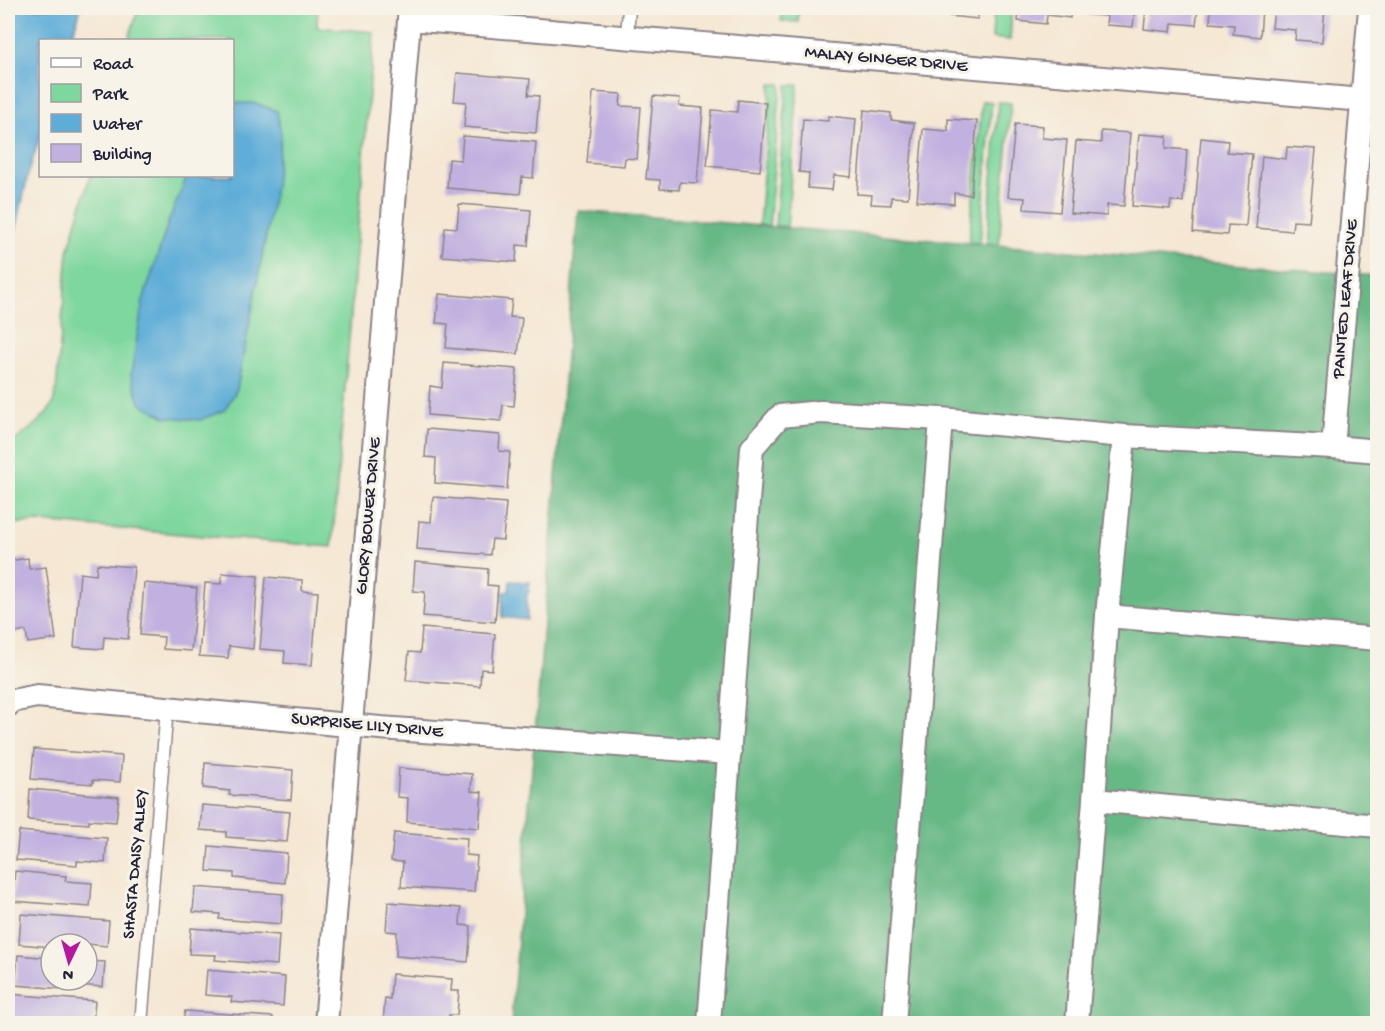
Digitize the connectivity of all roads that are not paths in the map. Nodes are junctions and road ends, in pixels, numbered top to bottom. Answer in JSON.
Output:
{"nodes":[{"id":1,"x":630,"y":8,"type":"edge"},
{"id":2,"x":1370,"y":8,"type":"edge"},
{"id":3,"x":409,"y":13,"type":"edge"},
{"id":4,"x":627,"y":38,"type":"junction"},
{"id":5,"x":1363,"y":100,"type":"junction"},
{"id":6,"x":941,"y":419,"type":"junction"},
{"id":7,"x":1124,"y":436,"type":"junction"},
{"id":8,"x":1333,"y":447,"type":"junction"},
{"id":9,"x":1377,"y":451,"type":"edge"},
{"id":10,"x":1107,"y":616,"type":"junction"},
{"id":11,"x":1377,"y":639,"type":"edge"},
{"id":12,"x":8,"y":705,"type":"edge"},
{"id":13,"x":167,"y":708,"type":"junction"},
{"id":14,"x":351,"y":725,"type":"junction"},
{"id":15,"x":730,"y":753,"type":"junction"},
{"id":16,"x":1094,"y":800,"type":"junction"},
{"id":17,"x":1377,"y":826,"type":"edge"},
{"id":18,"x":141,"y":1023,"type":"edge"},
{"id":19,"x":326,"y":1023,"type":"edge"},
{"id":20,"x":710,"y":1023,"type":"edge"},
{"id":21,"x":894,"y":1023,"type":"edge"},
{"id":22,"x":1077,"y":1023,"type":"edge"}],
"edges":[{"from":1,"to":4,"type":"lane"},
{"from":2,"to":5,"type":"street","name":"PAINTED LEAF DRIVE"},
{"from":3,"to":4,"type":"street","name":"MALAY GINGER DRIVE"},
{"from":3,"to":14,"type":"street","name":"GLORY BOWER DRIVE"},
{"from":4,"to":5,"type":"street","name":"MALAY GINGER DRIVE"},
{"from":5,"to":8,"type":"street","name":"PAINTED LEAF DRIVE"},
{"from":6,"to":7,"type":"street"},
{"from":6,"to":15,"type":"street"},
{"from":6,"to":21,"type":"street"},
{"from":7,"to":8,"type":"street"},
{"from":7,"to":10,"type":"street"},
{"from":8,"to":9,"type":"street"},
{"from":10,"to":11,"type":"street"},
{"from":10,"to":16,"type":"street"},
{"from":12,"to":13,"type":"street","name":"SURPRISE LILY DRIVE"},
{"from":13,"to":14,"type":"street","name":"SURPRISE LILY DRIVE"},
{"from":13,"to":18,"type":"lane","name":"SHASTA DAISY ALLEY"},
{"from":14,"to":15,"type":"street","name":"SURPRISE LILY DRIVE"},
{"from":14,"to":19,"type":"street","name":"GLORY BOWER DRIVE"},
{"from":15,"to":20,"type":"street"},
{"from":16,"to":17,"type":"street"},
{"from":16,"to":22,"type":"street"}]}
